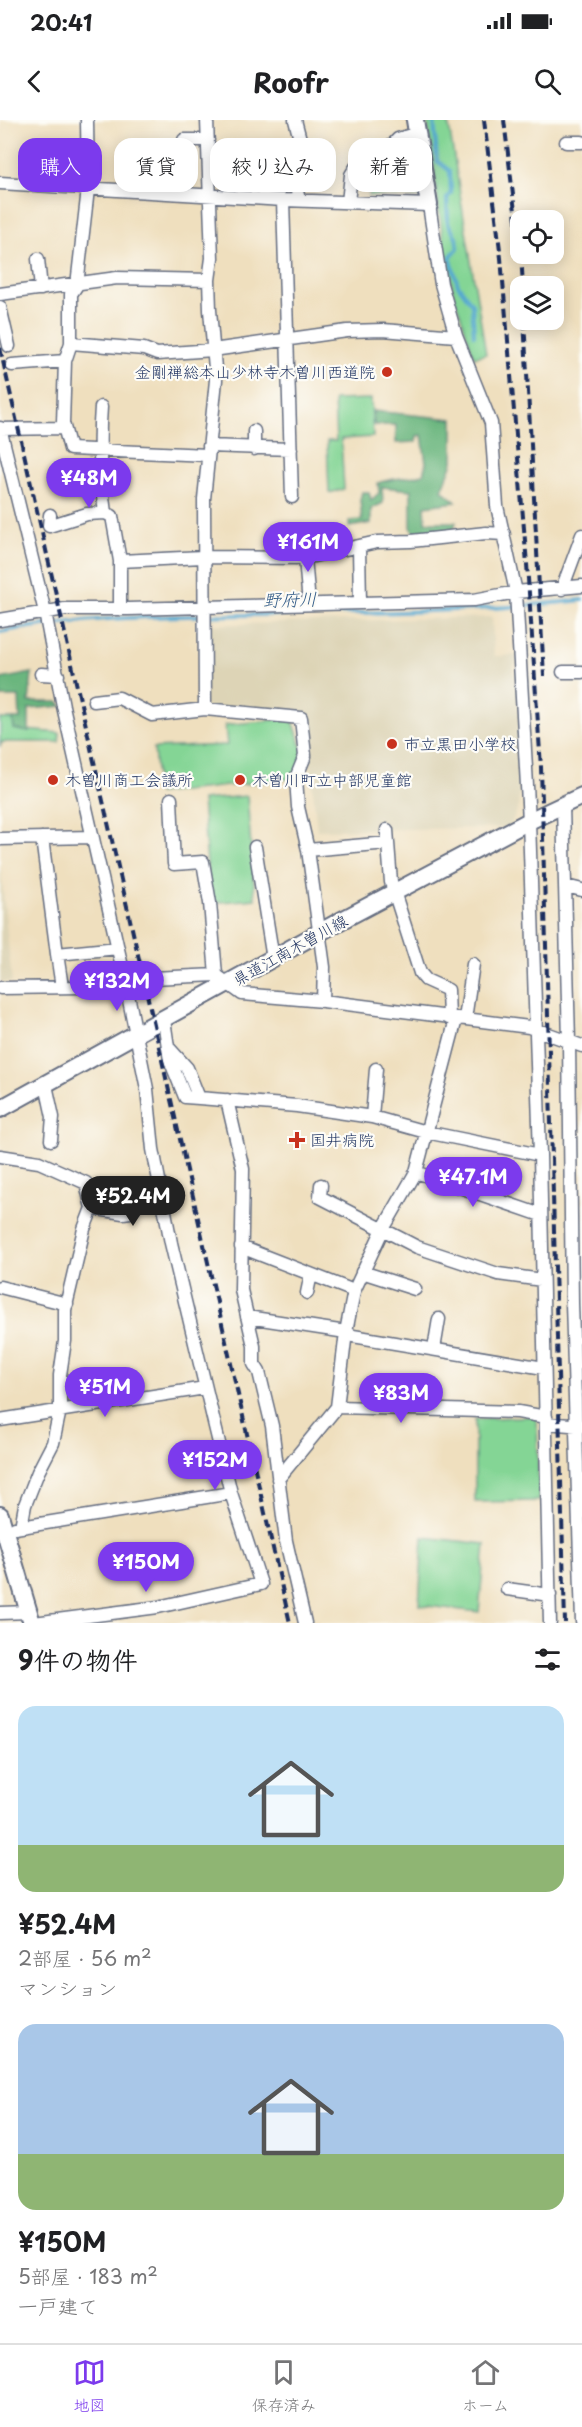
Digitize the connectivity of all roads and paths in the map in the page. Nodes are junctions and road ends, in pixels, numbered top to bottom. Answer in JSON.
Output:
{"nodes":[{"id":1,"x":87,"y":120,"type":"edge"},
{"id":2,"x":207,"y":120,"type":"edge"},
{"id":3,"x":295,"y":120,"type":"edge"},
{"id":4,"x":417,"y":127,"type":"edge"},
{"id":5,"x":87,"y":138,"type":"edge"},
{"id":6,"x":198,"y":140,"type":"edge"},
{"id":7,"x":208,"y":140,"type":"junction"},
{"id":8,"x":566,"y":142,"type":"dead end"},
{"id":9,"x":582,"y":142,"type":"edge"},
{"id":10,"x":0,"y":183,"type":"edge"},
{"id":11,"x":18,"y":184,"type":"edge"},
{"id":12,"x":102,"y":190,"type":"edge"},
{"id":13,"x":88,"y":192,"type":"edge"},
{"id":14,"x":209,"y":196,"type":"junction"},
{"id":15,"x":283,"y":200,"type":"junction"},
{"id":16,"x":299,"y":200,"type":"junction"},
{"id":17,"x":348,"y":202,"type":"junction"},
{"id":18,"x":429,"y":205,"type":"junction"},
{"id":19,"x":38,"y":259,"type":"dead end"},
{"id":20,"x":210,"y":280,"type":"junction"},
{"id":21,"x":77,"y":285,"type":"junction"},
{"id":22,"x":41,"y":289,"type":"junction"},
{"id":23,"x":0,"y":294,"type":"edge"},
{"id":24,"x":0,"y":307,"type":"edge"},
{"id":25,"x":456,"y":336,"type":"junction"},
{"id":26,"x":288,"y":340,"type":"junction"},
{"id":27,"x":71,"y":343,"type":"junction"},
{"id":28,"x":9,"y":346,"type":"dead end"},
{"id":29,"x":213,"y":350,"type":"junction"},
{"id":30,"x":65,"y":361,"type":"junction"},
{"id":31,"x":12,"y":364,"type":"dead end"},
{"id":32,"x":101,"y":408,"type":"dead end"},
{"id":33,"x":64,"y":428,"type":"junction"},
{"id":34,"x":0,"y":429,"type":"edge"},
{"id":35,"x":254,"y":430,"type":"dead end"},
{"id":36,"x":254,"y":449,"type":"junction"},
{"id":37,"x":291,"y":449,"type":"junction"},
{"id":38,"x":98,"y":451,"type":"junction"},
{"id":39,"x":209,"y":451,"type":"junction"},
{"id":40,"x":292,"y":497,"type":"dead end"},
{"id":41,"x":105,"y":513,"type":"junction"},
{"id":42,"x":50,"y":515,"type":"dead end"},
{"id":43,"x":504,"y":534,"type":"junction"},
{"id":44,"x":582,"y":535,"type":"edge"},
{"id":45,"x":359,"y":547,"type":"junction"},
{"id":46,"x":203,"y":557,"type":"junction"},
{"id":47,"x":305,"y":558,"type":"junction"},
{"id":48,"x":120,"y":561,"type":"junction"},
{"id":49,"x":582,"y":586,"type":"edge"},
{"id":50,"x":562,"y":589,"type":"junction"},
{"id":51,"x":516,"y":595,"type":"junction"},
{"id":52,"x":360,"y":603,"type":"junction"},
{"id":53,"x":309,"y":604,"type":"junction"},
{"id":54,"x":120,"y":607,"type":"junction"},
{"id":55,"x":204,"y":608,"type":"junction"},
{"id":56,"x":45,"y":614,"type":"junction"},
{"id":57,"x":0,"y":620,"type":"edge"},
{"id":58,"x":563,"y":672,"type":"dead end"},
{"id":59,"x":582,"y":672,"type":"edge"},
{"id":60,"x":41,"y":674,"type":"dead end"},
{"id":61,"x":57,"y":675,"type":"junction"},
{"id":62,"x":94,"y":700,"type":"dead end"},
{"id":63,"x":205,"y":709,"type":"junction"},
{"id":64,"x":582,"y":796,"type":"edge"},
{"id":65,"x":171,"y":799,"type":"dead end"},
{"id":66,"x":563,"y":805,"type":"junction"},
{"id":67,"x":530,"y":821,"type":"junction"},
{"id":68,"x":92,"y":837,"type":"junction"},
{"id":69,"x":42,"y":838,"type":"junction"},
{"id":70,"x":0,"y":839,"type":"edge"},
{"id":71,"x":255,"y":847,"type":"dead end"},
{"id":72,"x":308,"y":850,"type":"junction"},
{"id":73,"x":566,"y":886,"type":"junction"},
{"id":74,"x":582,"y":890,"type":"edge"},
{"id":75,"x":394,"y":893,"type":"junction"},
{"id":76,"x":320,"y":933,"type":"junction"},
{"id":77,"x":118,"y":948,"type":"junction"},
{"id":78,"x":57,"y":954,"type":"junction"},
{"id":79,"x":273,"y":959,"type":"junction"},
{"id":80,"x":472,"y":964,"type":"dead end"},
{"id":81,"x":153,"y":978,"type":"dead end"},
{"id":82,"x":223,"y":979,"type":"junction"},
{"id":83,"x":125,"y":980,"type":"junction"},
{"id":84,"x":62,"y":987,"type":"junction"},
{"id":85,"x":0,"y":988,"type":"edge"},
{"id":86,"x":323,"y":1001,"type":"junction"},
{"id":87,"x":457,"y":1018,"type":"junction"},
{"id":88,"x":164,"y":1020,"type":"junction"},
{"id":89,"x":535,"y":1030,"type":"junction"},
{"id":90,"x":137,"y":1035,"type":"junction"},
{"id":91,"x":569,"y":1042,"type":"junction"},
{"id":92,"x":582,"y":1046,"type":"edge"},
{"id":93,"x":376,"y":1069,"type":"dead end"},
{"id":94,"x":46,"y":1085,"type":"junction"},
{"id":95,"x":227,"y":1100,"type":"junction"},
{"id":96,"x":0,"y":1109,"type":"edge"},
{"id":97,"x":372,"y":1117,"type":"junction"},
{"id":98,"x":426,"y":1132,"type":"junction"},
{"id":99,"x":51,"y":1140,"type":"dead end"},
{"id":100,"x":540,"y":1155,"type":"junction"},
{"id":101,"x":0,"y":1156,"type":"edge"},
{"id":102,"x":416,"y":1172,"type":"junction"},
{"id":103,"x":159,"y":1185,"type":"junction"},
{"id":104,"x":321,"y":1185,"type":"dead end"},
{"id":105,"x":576,"y":1189,"type":"edge"},
{"id":106,"x":92,"y":1208,"type":"junction"},
{"id":107,"x":541,"y":1215,"type":"junction"},
{"id":108,"x":382,"y":1231,"type":"junction"},
{"id":109,"x":241,"y":1247,"type":"junction"},
{"id":110,"x":362,"y":1272,"type":"junction"},
{"id":111,"x":311,"y":1274,"type":"junction"},
{"id":112,"x":542,"y":1280,"type":"junction"},
{"id":113,"x":0,"y":1287,"type":"edge"},
{"id":114,"x":415,"y":1289,"type":"dead end"},
{"id":115,"x":354,"y":1291,"type":"junction"},
{"id":116,"x":307,"y":1293,"type":"dead end"},
{"id":117,"x":577,"y":1303,"type":"edge"},
{"id":118,"x":67,"y":1304,"type":"junction"},
{"id":119,"x":247,"y":1317,"type":"junction"},
{"id":120,"x":439,"y":1319,"type":"dead end"},
{"id":121,"x":346,"y":1332,"type":"junction"},
{"id":122,"x":434,"y":1349,"type":"junction"},
{"id":123,"x":544,"y":1368,"type":"junction"},
{"id":124,"x":205,"y":1388,"type":"junction"},
{"id":125,"x":337,"y":1407,"type":"junction"},
{"id":126,"x":60,"y":1410,"type":"junction"},
{"id":127,"x":0,"y":1420,"type":"edge"},
{"id":128,"x":546,"y":1420,"type":"junction"},
{"id":129,"x":579,"y":1425,"type":"edge"},
{"id":130,"x":278,"y":1479,"type":"junction"},
{"id":131,"x":231,"y":1493,"type":"junction"},
{"id":132,"x":9,"y":1524,"type":"edge"},
{"id":133,"x":581,"y":1527,"type":"edge"},
{"id":134,"x":507,"y":1590,"type":"dead end"},
{"id":135,"x":550,"y":1596,"type":"junction"},
{"id":136,"x":0,"y":1613,"type":"edge"},
{"id":137,"x":32,"y":1619,"type":"edge"},
{"id":138,"x":582,"y":1622,"type":"edge"},
{"id":139,"x":305,"y":1623,"type":"edge"},
{"id":140,"x":550,"y":1623,"type":"edge"}],
"edges":[{"from":1,"to":5,"type":"street"},
{"from":2,"to":7,"type":"street"},
{"from":3,"to":16,"type":"street"},
{"from":4,"to":17,"type":"street"},
{"from":4,"to":18,"type":"main road"},
{"from":6,"to":7,"type":"street"},
{"from":7,"to":14,"type":"street"},
{"from":8,"to":9,"type":"street"},
{"from":10,"to":11,"type":"street"},
{"from":12,"to":14,"type":"street"},
{"from":13,"to":21,"type":"street"},
{"from":14,"to":15,"type":"street"},
{"from":14,"to":20,"type":"street"},
{"from":15,"to":16,"type":"street"},
{"from":15,"to":26,"type":"street"},
{"from":16,"to":17,"type":"street"},
{"from":17,"to":18,"type":"street"},
{"from":18,"to":25,"type":"street"},
{"from":19,"to":22,"type":"street"},
{"from":20,"to":21,"type":"street"},
{"from":20,"to":29,"type":"street"},
{"from":21,"to":22,"type":"street"},
{"from":21,"to":27,"type":"street"},
{"from":22,"to":23,"type":"street"},
{"from":24,"to":28,"type":"street"},
{"from":25,"to":26,"type":"street"},
{"from":25,"to":43,"type":"street"},
{"from":26,"to":29,"type":"street"},
{"from":26,"to":37,"type":"street"},
{"from":27,"to":29,"type":"street"},
{"from":27,"to":30,"type":"street"},
{"from":29,"to":39,"type":"street"},
{"from":30,"to":31,"type":"street"},
{"from":30,"to":33,"type":"street"},
{"from":32,"to":38,"type":"street"},
{"from":33,"to":34,"type":"street"},
{"from":33,"to":38,"type":"street"},
{"from":34,"to":56,"type":"street"},
{"from":35,"to":36,"type":"street"},
{"from":36,"to":37,"type":"street"},
{"from":36,"to":39,"type":"street"},
{"from":37,"to":40,"type":"street"},
{"from":38,"to":39,"type":"street"},
{"from":38,"to":41,"type":"street"},
{"from":39,"to":46,"type":"street"},
{"from":41,"to":42,"type":"street"},
{"from":41,"to":48,"type":"street"},
{"from":43,"to":45,"type":"street"},
{"from":43,"to":51,"type":"street"},
{"from":44,"to":50,"type":"street"},
{"from":45,"to":47,"type":"street"},
{"from":45,"to":52,"type":"street"},
{"from":46,"to":47,"type":"street"},
{"from":46,"to":48,"type":"street"},
{"from":46,"to":55,"type":"street"},
{"from":47,"to":53,"type":"street"},
{"from":48,"to":54,"type":"street"},
{"from":49,"to":50,"type":"street"},
{"from":50,"to":51,"type":"street"},
{"from":51,"to":52,"type":"street"},
{"from":51,"to":67,"type":"street"},
{"from":52,"to":53,"type":"street"},
{"from":53,"to":55,"type":"street"},
{"from":54,"to":55,"type":"street"},
{"from":54,"to":56,"type":"street"},
{"from":55,"to":63,"type":"street"},
{"from":56,"to":57,"type":"street"},
{"from":56,"to":61,"type":"street"},
{"from":58,"to":59,"type":"street"},
{"from":60,"to":61,"type":"street"},
{"from":61,"to":68,"type":"street"},
{"from":62,"to":63,"type":"street"},
{"from":63,"to":72,"type":"street"},
{"from":64,"to":66,"type":"main road","name":"県道江南木曽川線"},
{"from":65,"to":82,"type":"street"},
{"from":66,"to":67,"type":"main road","name":"県道江南木曽川線"},
{"from":66,"to":73,"type":"street"},
{"from":67,"to":75,"type":"main road","name":"県道江南木曽川線"},
{"from":67,"to":89,"type":"street"},
{"from":68,"to":69,"type":"street"},
{"from":68,"to":77,"type":"street"},
{"from":69,"to":70,"type":"street"},
{"from":69,"to":78,"type":"street"},
{"from":71,"to":79,"type":"street"},
{"from":72,"to":75,"type":"street"},
{"from":72,"to":76,"type":"street"},
{"from":73,"to":74,"type":"street"},
{"from":73,"to":91,"type":"street"},
{"from":75,"to":76,"type":"main road","name":"県道江南木曽川線"},
{"from":75,"to":87,"type":"street"},
{"from":76,"to":79,"type":"main road","name":"県道江南木曽川線"},
{"from":76,"to":86,"type":"street"},
{"from":77,"to":78,"type":"street"},
{"from":77,"to":83,"type":"street"},
{"from":78,"to":84,"type":"street"},
{"from":79,"to":82,"type":"main road","name":"県道江南木曽川線"},
{"from":80,"to":87,"type":"street"},
{"from":81,"to":82,"type":"street"},
{"from":82,"to":86,"type":"street"},
{"from":82,"to":88,"type":"main road","name":"県道江南木曽川線"},
{"from":83,"to":84,"type":"street"},
{"from":83,"to":90,"type":"street"},
{"from":84,"to":85,"type":"street"},
{"from":86,"to":87,"type":"street"},
{"from":87,"to":89,"type":"street"},
{"from":87,"to":98,"type":"street"},
{"from":88,"to":90,"type":"main road","name":"県道江南木曽川線"},
{"from":88,"to":95,"type":"street"},
{"from":89,"to":91,"type":"street"},
{"from":89,"to":100,"type":"street"},
{"from":90,"to":94,"type":"main road","name":"県道江南木曽川線"},
{"from":90,"to":103,"type":"street"},
{"from":91,"to":92,"type":"street"},
{"from":91,"to":105,"type":"street"},
{"from":93,"to":97,"type":"street"},
{"from":94,"to":96,"type":"main road","name":"県道江南木曽川線"},
{"from":94,"to":99,"type":"street"},
{"from":95,"to":97,"type":"street"},
{"from":95,"to":109,"type":"street"},
{"from":97,"to":98,"type":"street"},
{"from":98,"to":100,"type":"street"},
{"from":98,"to":102,"type":"street"},
{"from":100,"to":107,"type":"street"},
{"from":101,"to":106,"type":"street"},
{"from":102,"to":107,"type":"street"},
{"from":102,"to":108,"type":"street"},
{"from":103,"to":106,"type":"street"},
{"from":103,"to":124,"type":"street"},
{"from":104,"to":108,"type":"street"},
{"from":105,"to":117,"type":"street"},
{"from":106,"to":118,"type":"street"},
{"from":107,"to":112,"type":"street"},
{"from":108,"to":110,"type":"street"},
{"from":108,"to":112,"type":"street"},
{"from":109,"to":111,"type":"street"},
{"from":109,"to":119,"type":"street"},
{"from":110,"to":114,"type":"street"},
{"from":110,"to":115,"type":"street"},
{"from":111,"to":115,"type":"street"},
{"from":111,"to":116,"type":"street"},
{"from":112,"to":123,"type":"street"},
{"from":113,"to":118,"type":"street"},
{"from":115,"to":121,"type":"street"},
{"from":117,"to":129,"type":"street"},
{"from":118,"to":126,"type":"street"},
{"from":119,"to":121,"type":"street"},
{"from":119,"to":130,"type":"street"},
{"from":120,"to":122,"type":"street"},
{"from":121,"to":122,"type":"street"},
{"from":121,"to":125,"type":"street"},
{"from":122,"to":123,"type":"street"},
{"from":123,"to":128,"type":"street"},
{"from":124,"to":126,"type":"street"},
{"from":124,"to":131,"type":"street"},
{"from":125,"to":128,"type":"street"},
{"from":125,"to":130,"type":"street"},
{"from":126,"to":127,"type":"street"},
{"from":126,"to":132,"type":"street"},
{"from":128,"to":129,"type":"street"},
{"from":128,"to":135,"type":"street"},
{"from":129,"to":133,"type":"street"},
{"from":130,"to":139,"type":"street"},
{"from":131,"to":132,"type":"street"},
{"from":131,"to":137,"type":"street"},
{"from":132,"to":137,"type":"main road"},
{"from":133,"to":138,"type":"street"},
{"from":134,"to":135,"type":"street"},
{"from":135,"to":140,"type":"street"},
{"from":136,"to":137,"type":"street"}]}
